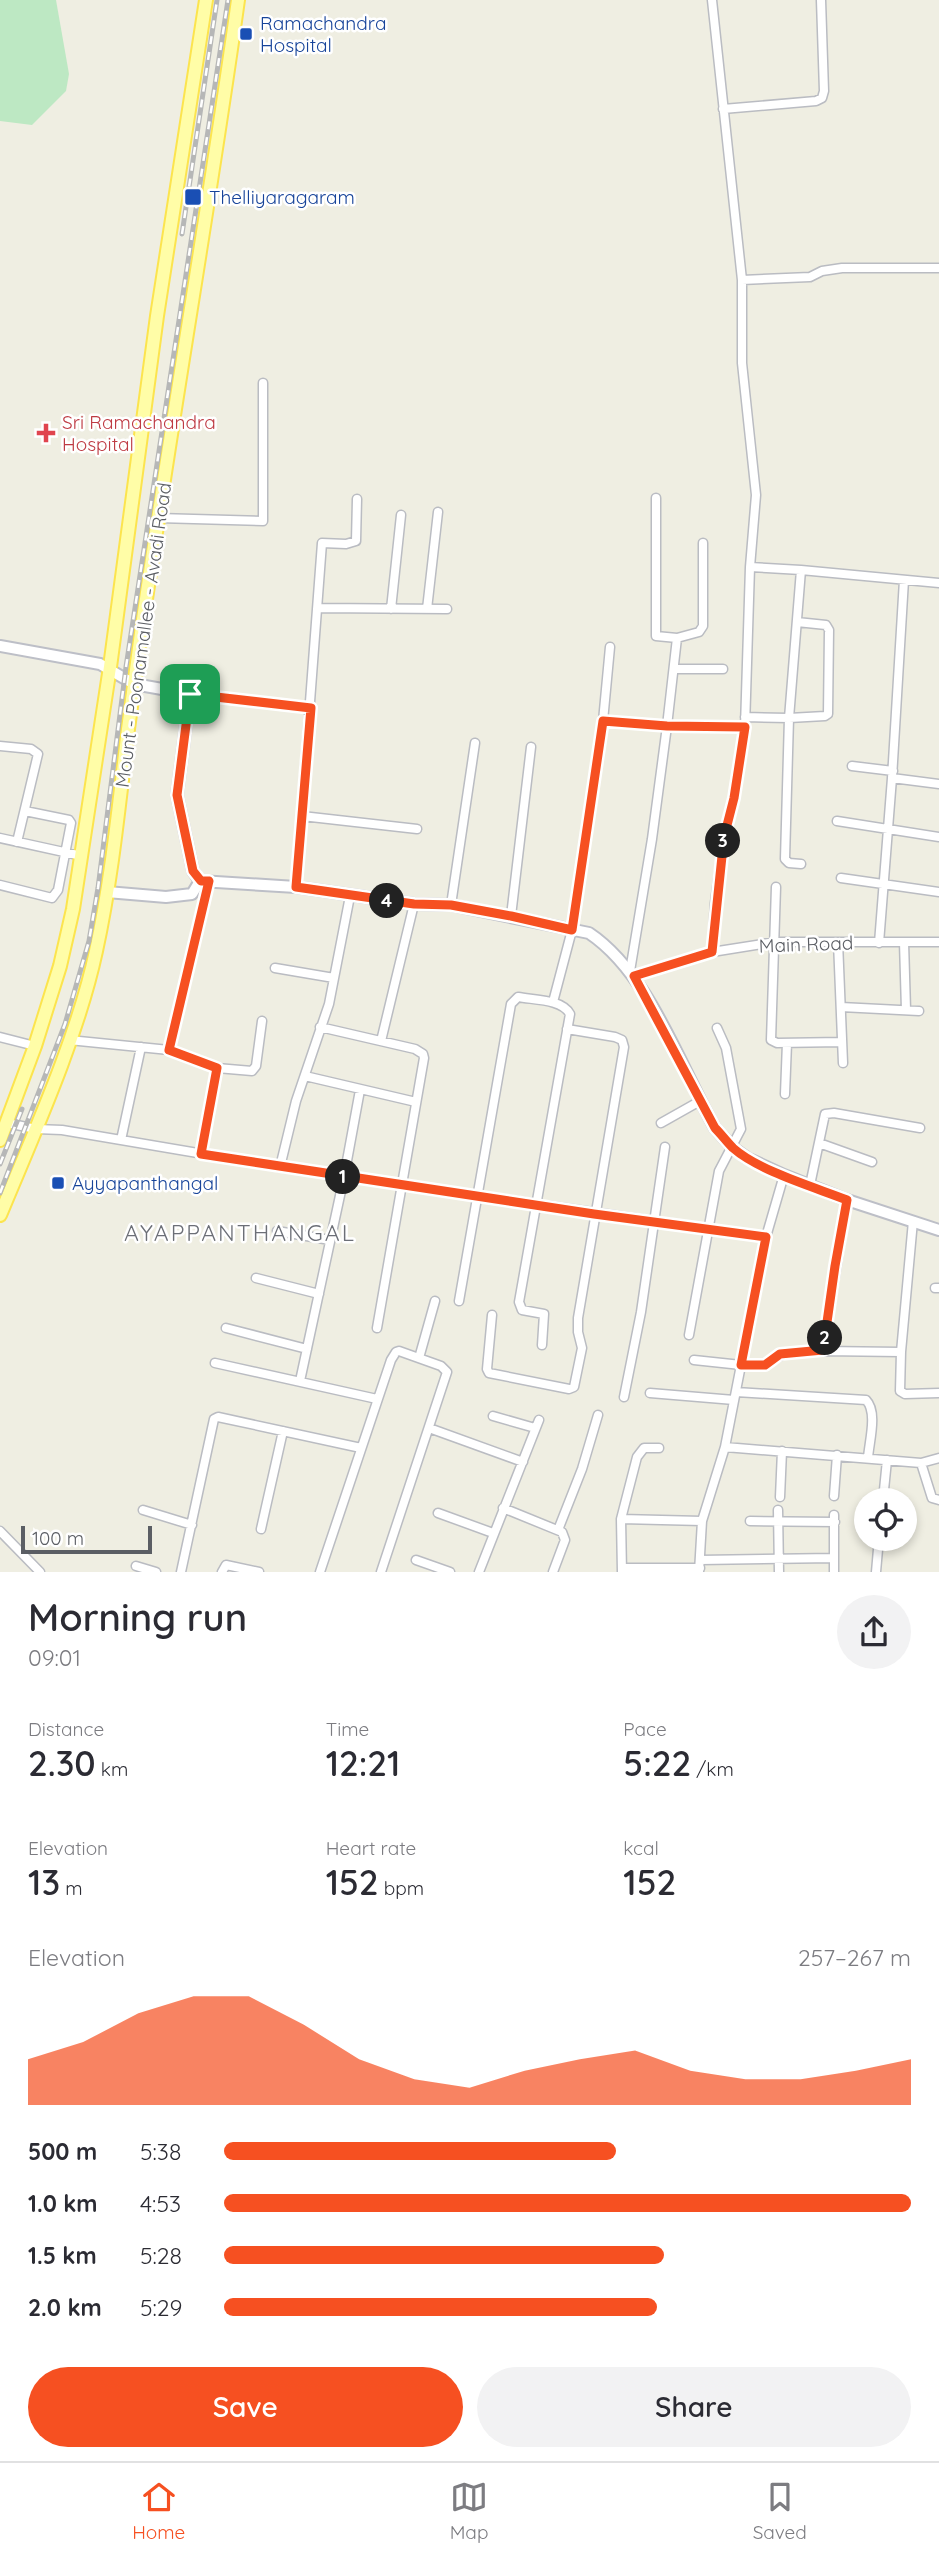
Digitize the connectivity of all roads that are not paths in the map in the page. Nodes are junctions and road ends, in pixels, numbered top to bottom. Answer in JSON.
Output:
{"nodes":[{"id":1,"x":206,"y":0,"type":"edge"},
{"id":2,"x":238,"y":0,"type":"edge"},
{"id":3,"x":712,"y":0,"type":"edge"},
{"id":4,"x":821,"y":0,"type":"edge"},
{"id":5,"x":723,"y":109,"type":"junction"},
{"id":6,"x":939,"y":268,"type":"edge"},
{"id":7,"x":742,"y":280,"type":"junction"},
{"id":8,"x":263,"y":383,"type":"dead end"},
{"id":9,"x":656,"y":498,"type":"dead end"},
{"id":10,"x":357,"y":499,"type":"dead end"},
{"id":11,"x":438,"y":512,"type":"dead end"},
{"id":12,"x":401,"y":515,"type":"dead end"},
{"id":13,"x":158,"y":519,"type":"junction"},
{"id":14,"x":703,"y":543,"type":"dead end"},
{"id":15,"x":750,"y":567,"type":"junction"},
{"id":16,"x":801,"y":570,"type":"junction"},
{"id":17,"x":904,"y":580,"type":"junction"},
{"id":18,"x":939,"y":583,"type":"edge"},
{"id":19,"x":318,"y":608,"type":"junction"},
{"id":20,"x":391,"y":609,"type":"junction"},
{"id":21,"x":427,"y":609,"type":"junction"},
{"id":22,"x":447,"y":609,"type":"dead end"},
{"id":23,"x":797,"y":622,"type":"junction"},
{"id":24,"x":677,"y":638,"type":"junction"},
{"id":25,"x":0,"y":646,"type":"edge"},
{"id":26,"x":610,"y":647,"type":"dead end"},
{"id":27,"x":110,"y":667,"type":"junction"},
{"id":28,"x":674,"y":669,"type":"junction"},
{"id":29,"x":723,"y":669,"type":"dead end"},
{"id":30,"x":134,"y":684,"type":"junction"},
{"id":31,"x":190,"y":694,"type":"junction"},
{"id":32,"x":311,"y":708,"type":"junction"},
{"id":33,"x":746,"y":717,"type":"junction"},
{"id":34,"x":789,"y":718,"type":"junction"},
{"id":35,"x":603,"y":721,"type":"junction"},
{"id":36,"x":667,"y":726,"type":"junction"},
{"id":37,"x":745,"y":727,"type":"junction"},
{"id":38,"x":475,"y":743,"type":"dead end"},
{"id":39,"x":0,"y":746,"type":"edge"},
{"id":40,"x":531,"y":747,"type":"dead end"},
{"id":41,"x":852,"y":766,"type":"dead end"},
{"id":42,"x":893,"y":775,"type":"junction"},
{"id":43,"x":939,"y":784,"type":"edge"},
{"id":44,"x":25,"y":811,"type":"junction"},
{"id":45,"x":302,"y":816,"type":"junction"},
{"id":46,"x":837,"y":821,"type":"dead end"},
{"id":47,"x":417,"y":829,"type":"dead end"},
{"id":48,"x":888,"y":829,"type":"junction"},
{"id":49,"x":939,"y":836,"type":"edge"},
{"id":50,"x":0,"y":838,"type":"edge"},
{"id":51,"x":17,"y":842,"type":"junction"},
{"id":52,"x":66,"y":852,"type":"junction"},
{"id":53,"x":82,"y":856,"type":"junction"},
{"id":54,"x":801,"y":864,"type":"dead end"},
{"id":55,"x":841,"y":878,"type":"dead end"},
{"id":56,"x":205,"y":881,"type":"junction"},
{"id":57,"x":0,"y":885,"type":"edge"},
{"id":58,"x":883,"y":885,"type":"junction"},
{"id":59,"x":296,"y":887,"type":"junction"},
{"id":60,"x":776,"y":887,"type":"dead end"},
{"id":61,"x":107,"y":892,"type":"junction"},
{"id":62,"x":939,"y":892,"type":"edge"},
{"id":63,"x":350,"y":896,"type":"junction"},
{"id":64,"x":414,"y":904,"type":"junction"},
{"id":65,"x":451,"y":905,"type":"junction"},
{"id":66,"x":511,"y":916,"type":"junction"},
{"id":67,"x":572,"y":930,"type":"junction"},
{"id":68,"x":775,"y":942,"type":"junction"},
{"id":69,"x":838,"y":942,"type":"junction"},
{"id":70,"x":939,"y":942,"type":"edge"},
{"id":71,"x":878,"y":943,"type":"junction"},
{"id":72,"x":904,"y":943,"type":"junction"},
{"id":73,"x":712,"y":952,"type":"junction"},
{"id":74,"x":275,"y":968,"type":"dead end"},
{"id":75,"x":632,"y":974,"type":"junction"},
{"id":76,"x":334,"y":978,"type":"junction"},
{"id":77,"x":553,"y":1003,"type":"junction"},
{"id":78,"x":841,"y":1007,"type":"junction"},
{"id":79,"x":906,"y":1010,"type":"junction"},
{"id":80,"x":919,"y":1011,"type":"dead end"},
{"id":81,"x":262,"y":1021,"type":"dead end"},
{"id":82,"x":320,"y":1027,"type":"junction"},
{"id":83,"x":718,"y":1028,"type":"dead end"},
{"id":84,"x":567,"y":1029,"type":"junction"},
{"id":85,"x":0,"y":1037,"type":"edge"},
{"id":86,"x":69,"y":1040,"type":"junction"},
{"id":87,"x":381,"y":1041,"type":"junction"},
{"id":88,"x":842,"y":1042,"type":"junction"},
{"id":89,"x":787,"y":1043,"type":"junction"},
{"id":90,"x":35,"y":1046,"type":"junction"},
{"id":91,"x":141,"y":1047,"type":"junction"},
{"id":92,"x":169,"y":1050,"type":"junction"},
{"id":93,"x":843,"y":1063,"type":"dead end"},
{"id":94,"x":217,"y":1068,"type":"junction"},
{"id":95,"x":305,"y":1076,"type":"junction"},
{"id":96,"x":360,"y":1090,"type":"junction"},
{"id":97,"x":785,"y":1094,"type":"dead end"},
{"id":98,"x":700,"y":1101,"type":"junction"},
{"id":99,"x":416,"y":1102,"type":"junction"},
{"id":100,"x":661,"y":1122,"type":"dead end"},
{"id":101,"x":7,"y":1123,"type":"junction"},
{"id":102,"x":920,"y":1128,"type":"dead end"},
{"id":103,"x":36,"y":1129,"type":"junction"},
{"id":104,"x":0,"y":1140,"type":"edge"},
{"id":105,"x":121,"y":1140,"type":"junction"},
{"id":106,"x":819,"y":1143,"type":"junction"},
{"id":107,"x":665,"y":1147,"type":"dead end"},
{"id":108,"x":733,"y":1148,"type":"junction"},
{"id":109,"x":201,"y":1154,"type":"junction"},
{"id":110,"x":872,"y":1162,"type":"dead end"},
{"id":111,"x":280,"y":1167,"type":"junction"},
{"id":112,"x":784,"y":1175,"type":"junction"},
{"id":113,"x":344,"y":1177,"type":"junction"},
{"id":114,"x":401,"y":1185,"type":"junction"},
{"id":115,"x":810,"y":1185,"type":"junction"},
{"id":116,"x":477,"y":1196,"type":"junction"},
{"id":117,"x":847,"y":1200,"type":"junction"},
{"id":118,"x":535,"y":1203,"type":"junction"},
{"id":119,"x":594,"y":1214,"type":"junction"},
{"id":120,"x":0,"y":1215,"type":"edge"},
{"id":121,"x":654,"y":1221,"type":"junction"},
{"id":122,"x":913,"y":1221,"type":"junction"},
{"id":123,"x":709,"y":1228,"type":"junction"},
{"id":124,"x":939,"y":1230,"type":"edge"},
{"id":125,"x":277,"y":1231,"type":"dead end"},
{"id":126,"x":766,"y":1237,"type":"junction"},
{"id":127,"x":330,"y":1240,"type":"junction"},
{"id":128,"x":257,"y":1278,"type":"dead end"},
{"id":129,"x":318,"y":1294,"type":"junction"},
{"id":130,"x":435,"y":1301,"type":"dead end"},
{"id":131,"x":459,"y":1301,"type":"dead end"},
{"id":132,"x":492,"y":1315,"type":"dead end"},
{"id":133,"x":226,"y":1328,"type":"dead end"},
{"id":134,"x":377,"y":1328,"type":"dead end"},
{"id":135,"x":689,"y":1335,"type":"dead end"},
{"id":136,"x":542,"y":1345,"type":"dead end"},
{"id":137,"x":307,"y":1349,"type":"junction"},
{"id":138,"x":823,"y":1350,"type":"junction"},
{"id":139,"x":901,"y":1352,"type":"junction"},
{"id":140,"x":419,"y":1358,"type":"junction"},
{"id":141,"x":694,"y":1360,"type":"dead end"},
{"id":142,"x":215,"y":1363,"type":"dead end"},
{"id":143,"x":741,"y":1365,"type":"junction"},
{"id":144,"x":300,"y":1381,"type":"junction"},
{"id":145,"x":650,"y":1393,"type":"dead end"},
{"id":146,"x":939,"y":1393,"type":"edge"},
{"id":147,"x":735,"y":1396,"type":"junction"},
{"id":148,"x":624,"y":1397,"type":"dead end"},
{"id":149,"x":377,"y":1399,"type":"junction"},
{"id":150,"x":598,"y":1415,"type":"dead end"},
{"id":151,"x":493,"y":1416,"type":"dead end"},
{"id":152,"x":429,"y":1428,"type":"junction"},
{"id":153,"x":283,"y":1431,"type":"junction"},
{"id":154,"x":724,"y":1447,"type":"junction"},
{"id":155,"x":360,"y":1448,"type":"junction"},
{"id":156,"x":659,"y":1448,"type":"dead end"},
{"id":157,"x":782,"y":1451,"type":"junction"},
{"id":158,"x":837,"y":1455,"type":"junction"},
{"id":159,"x":868,"y":1458,"type":"junction"},
{"id":160,"x":939,"y":1458,"type":"edge"},
{"id":161,"x":887,"y":1460,"type":"junction"},
{"id":162,"x":523,"y":1462,"type":"junction"},
{"id":163,"x":921,"y":1463,"type":"junction"},
{"id":164,"x":884,"y":1488,"type":"edge"},
{"id":165,"x":834,"y":1496,"type":"dead end"},
{"id":166,"x":780,"y":1497,"type":"dead end"},
{"id":167,"x":939,"y":1500,"type":"edge"},
{"id":168,"x":503,"y":1508,"type":"junction"},
{"id":169,"x":143,"y":1510,"type":"dead end"},
{"id":170,"x":778,"y":1510,"type":"dead end"},
{"id":171,"x":438,"y":1513,"type":"dead end"},
{"id":172,"x":621,"y":1519,"type":"junction"},
{"id":173,"x":702,"y":1521,"type":"junction"},
{"id":174,"x":750,"y":1521,"type":"dead end"},
{"id":175,"x":779,"y":1521,"type":"junction"},
{"id":176,"x":192,"y":1525,"type":"junction"},
{"id":177,"x":261,"y":1529,"type":"dead end"},
{"id":178,"x":558,"y":1530,"type":"junction"},
{"id":179,"x":0,"y":1531,"type":"edge"},
{"id":180,"x":493,"y":1533,"type":"junction"},
{"id":181,"x":878,"y":1551,"type":"edge"},
{"id":182,"x":778,"y":1558,"type":"junction"},
{"id":183,"x":834,"y":1558,"type":"junction"},
{"id":184,"x":416,"y":1560,"type":"dead end"},
{"id":185,"x":136,"y":1566,"type":"dead end"},
{"id":186,"x":700,"y":1567,"type":"edge"},
{"id":187,"x":622,"y":1570,"type":"edge"},
{"id":188,"x":323,"y":1571,"type":"edge"},
{"id":189,"x":40,"y":1572,"type":"edge"},
{"id":190,"x":156,"y":1572,"type":"edge"},
{"id":191,"x":181,"y":1572,"type":"edge"},
{"id":192,"x":222,"y":1572,"type":"edge"},
{"id":193,"x":259,"y":1572,"type":"edge"},
{"id":194,"x":381,"y":1572,"type":"edge"},
{"id":195,"x":450,"y":1572,"type":"edge"},
{"id":196,"x":479,"y":1572,"type":"edge"},
{"id":197,"x":553,"y":1572,"type":"edge"},
{"id":198,"x":779,"y":1572,"type":"edge"},
{"id":199,"x":834,"y":1572,"type":"edge"},
{"id":200,"x":876,"y":1572,"type":"edge"}],
"edges":[{"from":1,"to":27,"type":"main road","name":"Mount - Poonamallee - Avadi Road"},
{"from":2,"to":13,"type":"main road","name":"Mount - Poonamallee - Avadi Road"},
{"from":3,"to":5,"type":"street"},
{"from":4,"to":5,"type":"street"},
{"from":5,"to":7,"type":"street"},
{"from":6,"to":7,"type":"street"},
{"from":7,"to":15,"type":"street"},
{"from":8,"to":13,"type":"street"},
{"from":9,"to":24,"type":"street"},
{"from":10,"to":19,"type":"street"},
{"from":11,"to":21,"type":"street"},
{"from":12,"to":20,"type":"street"},
{"from":13,"to":30,"type":"main road","name":"Mount - Poonamallee - Avadi Road"},
{"from":14,"to":24,"type":"street"},
{"from":15,"to":16,"type":"street"},
{"from":15,"to":33,"type":"street"},
{"from":16,"to":17,"type":"street"},
{"from":16,"to":23,"type":"street"},
{"from":17,"to":18,"type":"street"},
{"from":17,"to":42,"type":"street"},
{"from":19,"to":20,"type":"street"},
{"from":19,"to":32,"type":"street"},
{"from":20,"to":21,"type":"street"},
{"from":21,"to":22,"type":"street"},
{"from":23,"to":34,"type":"street"},
{"from":23,"to":34,"type":"street"},
{"from":24,"to":28,"type":"street"},
{"from":25,"to":27,"type":"street"},
{"from":26,"to":35,"type":"street"},
{"from":27,"to":30,"type":"street"},
{"from":27,"to":53,"type":"main road","name":"Mount - Poonamallee - Avadi Road"},
{"from":28,"to":29,"type":"street"},
{"from":28,"to":36,"type":"street"},
{"from":30,"to":31,"type":"street"},
{"from":30,"to":61,"type":"main road","name":"Mount - Poonamallee - Avadi Road"},
{"from":31,"to":32,"type":"street"},
{"from":31,"to":56,"type":"street"},
{"from":32,"to":45,"type":"street"},
{"from":33,"to":34,"type":"street"},
{"from":33,"to":37,"type":"street"},
{"from":34,"to":54,"type":"street"},
{"from":35,"to":36,"type":"street"},
{"from":35,"to":67,"type":"street"},
{"from":36,"to":37,"type":"street"},
{"from":36,"to":75,"type":"street"},
{"from":37,"to":73,"type":"street"},
{"from":38,"to":65,"type":"street"},
{"from":39,"to":44,"type":"street"},
{"from":40,"to":66,"type":"street"},
{"from":41,"to":42,"type":"street"},
{"from":42,"to":43,"type":"street"},
{"from":42,"to":48,"type":"street"},
{"from":44,"to":51,"type":"street"},
{"from":44,"to":52,"type":"street"},
{"from":45,"to":47,"type":"street"},
{"from":45,"to":59,"type":"street"},
{"from":46,"to":48,"type":"street"},
{"from":48,"to":49,"type":"street"},
{"from":48,"to":58,"type":"street"},
{"from":50,"to":51,"type":"street"},
{"from":51,"to":52,"type":"street"},
{"from":52,"to":53,"type":"street"},
{"from":52,"to":57,"type":"street"},
{"from":53,"to":90,"type":"main road","name":"Mount - Poonamallee - Avadi Road"},
{"from":55,"to":58,"type":"street"},
{"from":56,"to":59,"type":"street"},
{"from":56,"to":61,"type":"street"},
{"from":56,"to":92,"type":"street"},
{"from":58,"to":62,"type":"street"},
{"from":58,"to":71,"type":"street"},
{"from":59,"to":63,"type":"street"},
{"from":60,"to":68,"type":"street"},
{"from":61,"to":86,"type":"main road","name":"Mount - Poonamallee - Avadi Road"},
{"from":63,"to":64,"type":"street"},
{"from":63,"to":76,"type":"street"},
{"from":64,"to":65,"type":"street"},
{"from":64,"to":87,"type":"street"},
{"from":65,"to":66,"type":"street"},
{"from":66,"to":67,"type":"street"},
{"from":67,"to":75,"type":"street"},
{"from":67,"to":77,"type":"street"},
{"from":68,"to":69,"type":"street","name":"Main Road"},
{"from":68,"to":73,"type":"street","name":"Main Road"},
{"from":68,"to":89,"type":"street"},
{"from":69,"to":71,"type":"street","name":"Main Road"},
{"from":69,"to":78,"type":"street"},
{"from":70,"to":72,"type":"street","name":"Main Road"},
{"from":71,"to":72,"type":"street","name":"Main Road"},
{"from":72,"to":79,"type":"street"},
{"from":73,"to":75,"type":"street","name":"Main Road"},
{"from":74,"to":76,"type":"street"},
{"from":75,"to":98,"type":"street"},
{"from":76,"to":82,"type":"street"},
{"from":77,"to":84,"type":"street"},
{"from":77,"to":116,"type":"street"},
{"from":78,"to":79,"type":"street"},
{"from":78,"to":88,"type":"street"},
{"from":79,"to":80,"type":"street"},
{"from":81,"to":94,"type":"street"},
{"from":82,"to":87,"type":"street"},
{"from":82,"to":95,"type":"street"},
{"from":83,"to":108,"type":"street"},
{"from":84,"to":118,"type":"street"},
{"from":84,"to":119,"type":"street"},
{"from":85,"to":90,"type":"street"},
{"from":86,"to":91,"type":"street"},
{"from":86,"to":103,"type":"main road","name":"Mount - Poonamallee - Avadi Road"},
{"from":87,"to":99,"type":"street"},
{"from":88,"to":89,"type":"street"},
{"from":88,"to":93,"type":"street"},
{"from":89,"to":97,"type":"street"},
{"from":90,"to":101,"type":"main road","name":"Mount - Poonamallee - Avadi Road"},
{"from":91,"to":92,"type":"street"},
{"from":91,"to":105,"type":"street"},
{"from":92,"to":94,"type":"street"},
{"from":94,"to":109,"type":"street"},
{"from":95,"to":96,"type":"street"},
{"from":95,"to":111,"type":"street"},
{"from":96,"to":99,"type":"street"},
{"from":96,"to":113,"type":"street"},
{"from":98,"to":100,"type":"street"},
{"from":98,"to":108,"type":"street"},
{"from":99,"to":114,"type":"street"},
{"from":101,"to":103,"type":"street"},
{"from":101,"to":104,"type":"main road","name":"Mount - Poonamallee - Avadi Road"},
{"from":102,"to":106,"type":"street"},
{"from":103,"to":105,"type":"street"},
{"from":103,"to":120,"type":"main road","name":"Mount - Poonamallee - Avadi Road"},
{"from":105,"to":109,"type":"street"},
{"from":106,"to":110,"type":"street"},
{"from":106,"to":115,"type":"street"},
{"from":107,"to":121,"type":"street"},
{"from":108,"to":112,"type":"street"},
{"from":108,"to":123,"type":"street"},
{"from":109,"to":111,"type":"street"},
{"from":111,"to":113,"type":"street"},
{"from":112,"to":115,"type":"street"},
{"from":112,"to":126,"type":"street"},
{"from":113,"to":114,"type":"street"},
{"from":113,"to":127,"type":"street"},
{"from":114,"to":116,"type":"street"},
{"from":114,"to":134,"type":"street"},
{"from":115,"to":117,"type":"street"},
{"from":116,"to":118,"type":"street"},
{"from":116,"to":131,"type":"street"},
{"from":117,"to":122,"type":"street"},
{"from":117,"to":138,"type":"street"},
{"from":118,"to":119,"type":"street"},
{"from":118,"to":136,"type":"street"},
{"from":119,"to":121,"type":"street"},
{"from":119,"to":132,"type":"street"},
{"from":121,"to":123,"type":"street"},
{"from":121,"to":148,"type":"street"},
{"from":122,"to":124,"type":"street"},
{"from":122,"to":139,"type":"street"},
{"from":123,"to":126,"type":"street"},
{"from":123,"to":135,"type":"street"},
{"from":125,"to":127,"type":"street"},
{"from":126,"to":143,"type":"street"},
{"from":127,"to":129,"type":"street"},
{"from":128,"to":129,"type":"street"},
{"from":129,"to":137,"type":"street"},
{"from":130,"to":140,"type":"street"},
{"from":133,"to":137,"type":"street"},
{"from":137,"to":144,"type":"street"},
{"from":138,"to":139,"type":"street"},
{"from":138,"to":143,"type":"street"},
{"from":139,"to":146,"type":"street"},
{"from":140,"to":149,"type":"street"},
{"from":140,"to":152,"type":"street"},
{"from":141,"to":143,"type":"street"},
{"from":142,"to":144,"type":"street"},
{"from":143,"to":147,"type":"street"},
{"from":144,"to":149,"type":"street"},
{"from":145,"to":147,"type":"street"},
{"from":147,"to":154,"type":"street"},
{"from":147,"to":159,"type":"street"},
{"from":149,"to":155,"type":"street"},
{"from":150,"to":178,"type":"street"},
{"from":151,"to":162,"type":"street"},
{"from":152,"to":162,"type":"street"},
{"from":152,"to":194,"type":"street"},
{"from":153,"to":155,"type":"street"},
{"from":153,"to":176,"type":"street"},
{"from":153,"to":177,"type":"street"},
{"from":154,"to":157,"type":"street"},
{"from":154,"to":173,"type":"street"},
{"from":155,"to":188,"type":"street"},
{"from":156,"to":172,"type":"street"},
{"from":157,"to":158,"type":"street"},
{"from":157,"to":166,"type":"street"},
{"from":158,"to":159,"type":"street"},
{"from":158,"to":165,"type":"street"},
{"from":159,"to":161,"type":"street"},
{"from":160,"to":163,"type":"street"},
{"from":161,"to":163,"type":"street"},
{"from":161,"to":164,"type":"street"},
{"from":162,"to":168,"type":"street"},
{"from":163,"to":167,"type":"street"},
{"from":168,"to":178,"type":"street"},
{"from":168,"to":180,"type":"street"},
{"from":169,"to":176,"type":"street"},
{"from":170,"to":175,"type":"street"},
{"from":171,"to":180,"type":"street"},
{"from":172,"to":173,"type":"street"},
{"from":172,"to":187,"type":"street"},
{"from":173,"to":186,"type":"street"},
{"from":174,"to":175,"type":"street"},
{"from":175,"to":182,"type":"street"},
{"from":175,"to":183,"type":"street"},
{"from":176,"to":191,"type":"street"},
{"from":178,"to":197,"type":"street"},
{"from":179,"to":189,"type":"street"},
{"from":180,"to":196,"type":"street"},
{"from":181,"to":200,"type":"street"},
{"from":182,"to":183,"type":"street"},
{"from":182,"to":186,"type":"street"},
{"from":182,"to":198,"type":"street"},
{"from":183,"to":199,"type":"street"},
{"from":184,"to":195,"type":"street"},
{"from":185,"to":190,"type":"street"},
{"from":186,"to":187,"type":"street"},
{"from":192,"to":193,"type":"street"}]}
